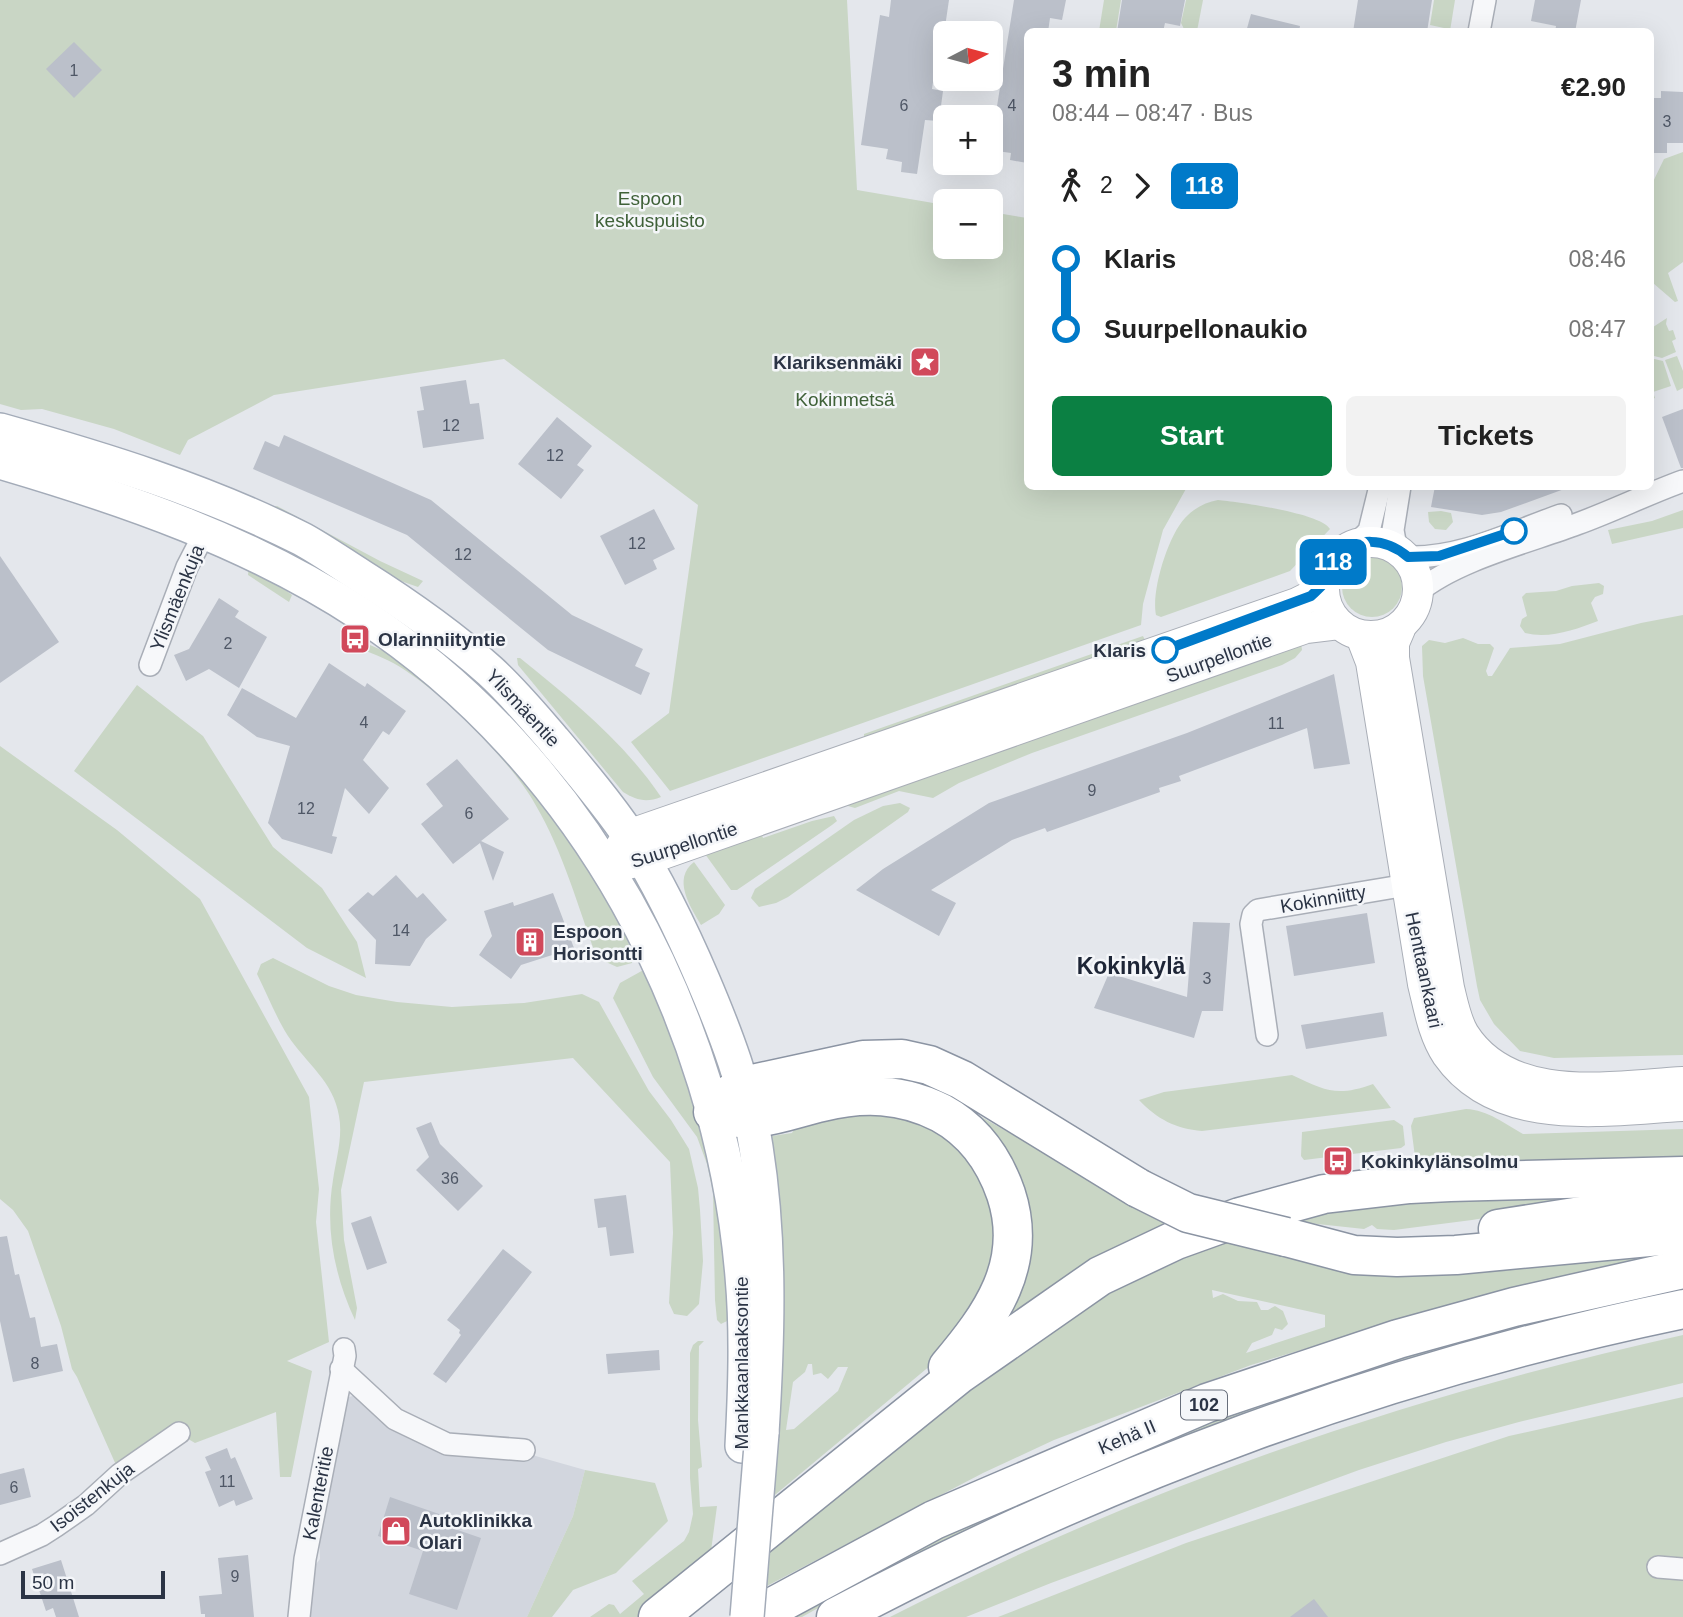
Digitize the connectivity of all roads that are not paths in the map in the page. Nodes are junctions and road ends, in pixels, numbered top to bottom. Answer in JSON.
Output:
{"nodes":[{"id":1,"x":1485,"y":0,"type":"edge"},
{"id":2,"x":1480,"y":28,"type":"edge"},
{"id":3,"x":0,"y":429,"type":"edge"},
{"id":4,"x":0,"y":462,"type":"edge"},
{"id":5,"x":1683,"y":481,"type":"edge"},
{"id":6,"x":1379,"y":490,"type":"edge"},
{"id":7,"x":1399,"y":490,"type":"edge"},
{"id":8,"x":1644,"y":495,"type":"junction"},
{"id":9,"x":205,"y":531,"type":"junction"},
{"id":10,"x":1356,"y":544,"type":"junction"},
{"id":11,"x":1402,"y":552,"type":"junction"},
{"id":12,"x":1324,"y":583,"type":"junction"},
{"id":13,"x":1418,"y":592,"type":"junction"},
{"id":14,"x":1400,"y":629,"type":"junction"},
{"id":15,"x":1350,"y":630,"type":"junction"},
{"id":16,"x":150,"y":664,"type":"dead end"},
{"id":17,"x":636,"y":848,"type":"junction"},
{"id":18,"x":607,"y":868,"type":"junction"},
{"id":19,"x":1420,"y":883,"type":"junction"},
{"id":20,"x":1267,"y":1035,"type":"dead end"},
{"id":21,"x":1683,"y":1082,"type":"edge"},
{"id":22,"x":747,"y":1103,"type":"junction"},
{"id":23,"x":1683,"y":1106,"type":"edge"},
{"id":24,"x":713,"y":1112,"type":"junction"},
{"id":25,"x":1683,"y":1176,"type":"edge"},
{"id":26,"x":1683,"y":1200,"type":"edge"},
{"id":27,"x":1683,"y":1234,"type":"edge"},
{"id":28,"x":1302,"y":1241,"type":"junction"},
{"id":29,"x":1683,"y":1269,"type":"edge"},
{"id":30,"x":1683,"y":1309,"type":"edge"},
{"id":31,"x":179,"y":1433,"type":"dead end"},
{"id":32,"x":878,"y":1438,"type":"junction"},
{"id":33,"x":752,"y":1439,"type":"junction"},
{"id":34,"x":524,"y":1450,"type":"dead end"},
{"id":35,"x":0,"y":1554,"type":"edge"},
{"id":36,"x":1658,"y":1567,"type":"dead end"},
{"id":37,"x":1683,"y":1569,"type":"edge"},
{"id":38,"x":299,"y":1617,"type":"edge"},
{"id":39,"x":659,"y":1617,"type":"edge"},
{"id":40,"x":727,"y":1617,"type":"edge"},
{"id":41,"x":747,"y":1617,"type":"edge"},
{"id":42,"x":754,"y":1617,"type":"edge"},
{"id":43,"x":836,"y":1617,"type":"edge"}],
"edges":[{"from":1,"to":2,"type":"street"},
{"from":3,"to":17,"type":"main road","name":"Ylismäentie"},
{"from":4,"to":9,"type":"main road","name":"Ylismäentie"},
{"from":5,"to":8,"type":"street"},
{"from":6,"to":10,"type":"street"},
{"from":7,"to":11,"type":"street"},
{"from":8,"to":11,"type":"street"},
{"from":8,"to":13,"type":"street"},
{"from":9,"to":16,"type":"street","name":"Ylismäenkuja"},
{"from":9,"to":18,"type":"main road","name":"Ylismäentie"},
{"from":10,"to":11,"type":"main road"},
{"from":10,"to":12,"type":"main road"},
{"from":11,"to":13,"type":"main road"},
{"from":12,"to":15,"type":"main road"},
{"from":12,"to":17,"type":"main road","name":"Suurpellontie"},
{"from":13,"to":14,"type":"main road"},
{"from":14,"to":15,"type":"main road"},
{"from":14,"to":19,"type":"main road","name":"Henttaankaari"},
{"from":15,"to":17,"type":"main road","name":"Suurpellontie"},
{"from":15,"to":19,"type":"main road","name":"Henttaankaari"},
{"from":17,"to":18,"type":"main road","name":"Suurpellontie"},
{"from":17,"to":22,"type":"main road","name":"Ylismäentie"},
{"from":18,"to":24,"type":"main road","name":"Ylismäentie"},
{"from":19,"to":20,"type":"street","name":"Kokinniitty"},
{"from":19,"to":21,"type":"main road","name":"Henttaankaari"},
{"from":19,"to":23,"type":"main road","name":"Henttaankaari"},
{"from":22,"to":24,"type":"highway"},
{"from":22,"to":28,"type":"highway","bridge":true},
{"from":22,"to":32,"type":"highway"},
{"from":22,"to":33,"type":"main road","name":"Mankkaanlaaksontie"},
{"from":24,"to":33,"type":"main road","name":"Mankkaanlaaksontie"},
{"from":25,"to":32,"type":"highway"},
{"from":26,"to":28,"type":"highway"},
{"from":27,"to":28,"type":"highway"},
{"from":29,"to":42,"type":"highway","name":"Kehä II","number":"102"},
{"from":30,"to":43,"type":"highway","name":"Kehä II","number":"102"},
{"from":31,"to":35,"type":"street","name":"Isoistenkuja"},
{"from":32,"to":39,"type":"highway"},
{"from":33,"to":40,"type":"main road","name":"Mankkaanlaaksontie"},
{"from":33,"to":41,"type":"main road","name":"Mankkaanlaaksontie","bridge":true},
{"from":34,"to":38,"type":"street","name":"Kalenteritie"},
{"from":36,"to":37,"type":"street"}]}
